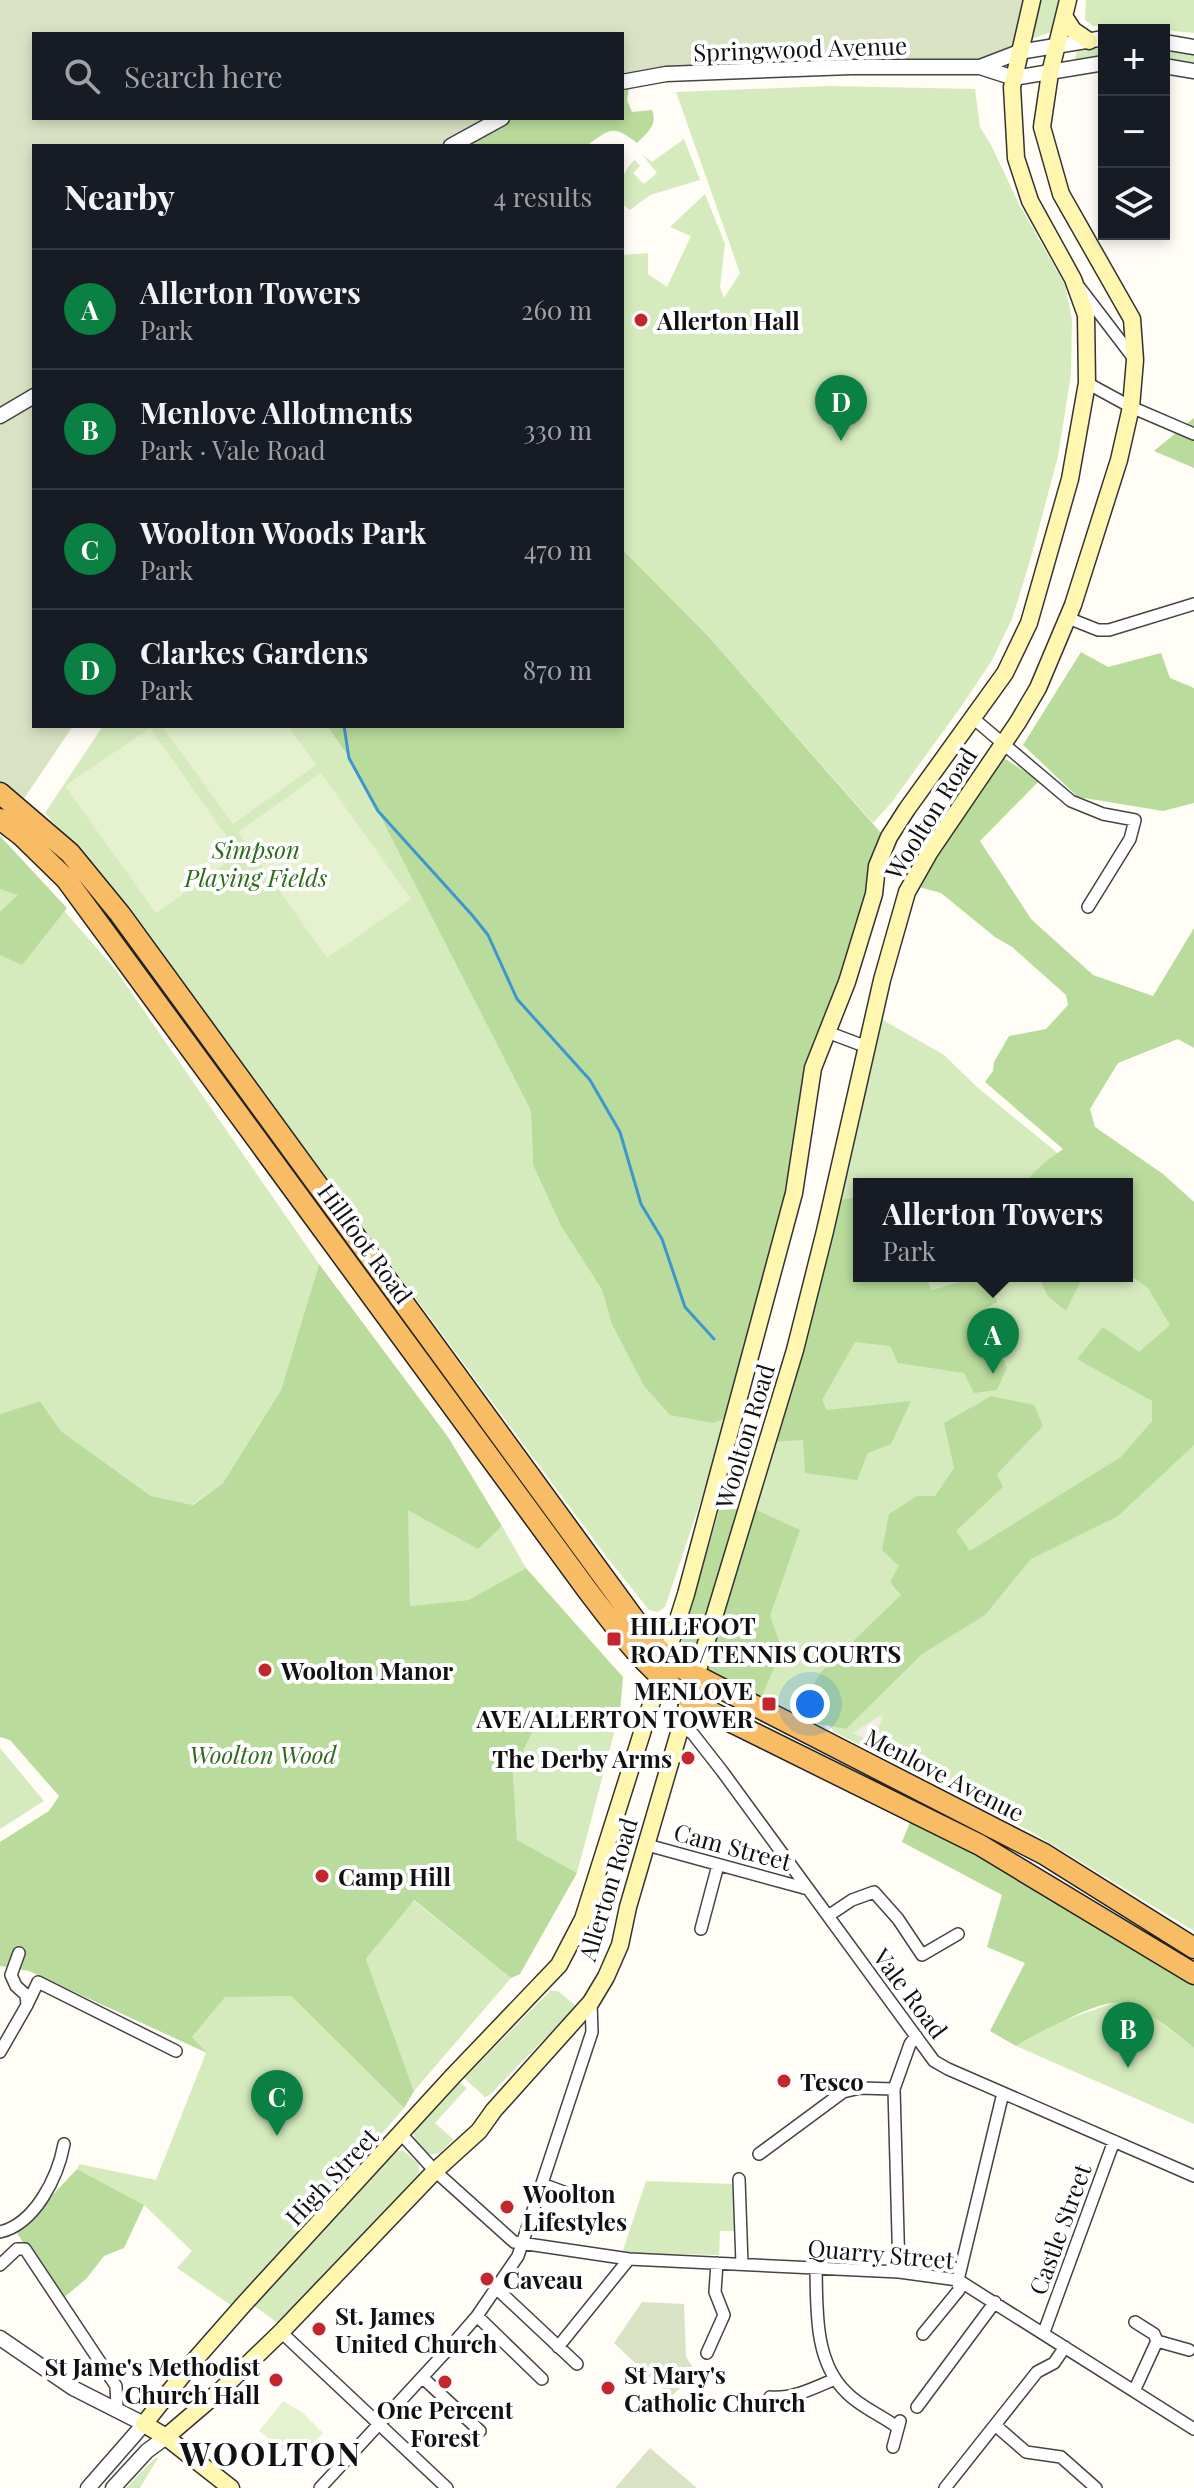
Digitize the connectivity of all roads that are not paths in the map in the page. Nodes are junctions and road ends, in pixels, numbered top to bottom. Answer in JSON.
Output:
{"nodes":[{"id":1,"x":1032,"y":0,"type":"edge"},
{"id":2,"x":1066,"y":8,"type":"edge"},
{"id":3,"x":1096,"y":39,"type":"edge"},
{"id":4,"x":1170,"y":43,"type":"edge"},
{"id":5,"x":1056,"y":47,"type":"junction"},
{"id":6,"x":1194,"y":47,"type":"edge"},
{"id":7,"x":1019,"y":52,"type":"junction"},
{"id":8,"x":1098,"y":64,"type":"edge"},
{"id":9,"x":980,"y":67,"type":"junction"},
{"id":10,"x":1170,"y":67,"type":"edge"},
{"id":11,"x":1194,"y":71,"type":"edge"},
{"id":12,"x":1050,"y":73,"type":"junction"},
{"id":13,"x":1014,"y":78,"type":"junction"},
{"id":14,"x":624,"y":82,"type":"edge"},
{"id":15,"x":498,"y":120,"type":"edge"},
{"id":16,"x":455,"y":144,"type":"edge"},
{"id":17,"x":1073,"y":279,"type":"junction"},
{"id":18,"x":1135,"y":360,"type":"junction"},
{"id":19,"x":1087,"y":383,"type":"junction"},
{"id":20,"x":32,"y":397,"type":"edge"},
{"id":21,"x":1131,"y":407,"type":"junction"},
{"id":22,"x":0,"y":416,"type":"edge"},
{"id":23,"x":1194,"y":434,"type":"edge"},
{"id":24,"x":1194,"y":604,"type":"edge"},
{"id":25,"x":1068,"y":618,"type":"junction"},
{"id":26,"x":974,"y":719,"type":"junction"},
{"id":27,"x":1004,"y":743,"type":"junction"},
{"id":28,"x":0,"y":793,"type":"edge"},
{"id":29,"x":8,"y":816,"type":"edge"},
{"id":30,"x":1088,"y":907,"type":"dead end"},
{"id":31,"x":827,"y":1032,"type":"junction"},
{"id":32,"x":867,"y":1047,"type":"junction"},
{"id":33,"x":678,"y":1619,"type":"junction"},
{"id":34,"x":638,"y":1624,"type":"junction"},
{"id":35,"x":666,"y":1657,"type":"junction"},
{"id":36,"x":697,"y":1676,"type":"junction"},
{"id":37,"x":660,"y":1678,"type":"junction"},
{"id":38,"x":689,"y":1699,"type":"junction"},
{"id":39,"x":716,"y":1715,"type":"junction"},
{"id":40,"x":681,"y":1726,"type":"junction"},
{"id":41,"x":647,"y":1845,"type":"junction"},
{"id":42,"x":718,"y":1865,"type":"junction"},
{"id":43,"x":808,"y":1889,"type":"junction"},
{"id":44,"x":828,"y":1916,"type":"junction"},
{"id":45,"x":701,"y":1929,"type":"dead end"},
{"id":46,"x":958,"y":1934,"type":"dead end"},
{"id":47,"x":1194,"y":1948,"type":"edge"},
{"id":48,"x":19,"y":1953,"type":"dead end"},
{"id":49,"x":559,"y":1965,"type":"joint"},
{"id":50,"x":1194,"y":1974,"type":"edge"},
{"id":51,"x":591,"y":2002,"type":"junction"},
{"id":52,"x":27,"y":2005,"type":"junction"},
{"id":53,"x":916,"y":2036,"type":"junction"},
{"id":54,"x":176,"y":2051,"type":"dead end"},
{"id":55,"x":0,"y":2052,"type":"edge"},
{"id":56,"x":894,"y":2089,"type":"junction"},
{"id":57,"x":1003,"y":2093,"type":"junction"},
{"id":58,"x":402,"y":2135,"type":"junction"},
{"id":59,"x":1114,"y":2141,"type":"junction"},
{"id":60,"x":64,"y":2144,"type":"dead end"},
{"id":61,"x":759,"y":2154,"type":"dead end"},
{"id":62,"x":435,"y":2171,"type":"junction"},
{"id":63,"x":1194,"y":2176,"type":"edge"},
{"id":64,"x":739,"y":2179,"type":"dead end"},
{"id":65,"x":542,"y":2184,"type":"junction"},
{"id":66,"x":569,"y":2194,"type":"dead end"},
{"id":67,"x":0,"y":2232,"type":"edge"},
{"id":68,"x":523,"y":2245,"type":"junction"},
{"id":69,"x":629,"y":2259,"type":"junction"},
{"id":70,"x":717,"y":2263,"type":"junction"},
{"id":71,"x":742,"y":2264,"type":"junction"},
{"id":72,"x":0,"y":2265,"type":"edge"},
{"id":73,"x":816,"y":2269,"type":"junction"},
{"id":74,"x":899,"y":2272,"type":"junction"},
{"id":75,"x":958,"y":2280,"type":"junction"},
{"id":76,"x":496,"y":2288,"type":"junction"},
{"id":77,"x":995,"y":2302,"type":"junction"},
{"id":78,"x":477,"y":2316,"type":"junction"},
{"id":79,"x":1135,"y":2322,"type":"dead end"},
{"id":80,"x":281,"y":2332,"type":"junction"},
{"id":81,"x":1044,"y":2332,"type":"junction"},
{"id":82,"x":923,"y":2334,"type":"dead end"},
{"id":83,"x":0,"y":2338,"type":"edge"},
{"id":84,"x":1157,"y":2341,"type":"junction"},
{"id":85,"x":558,"y":2347,"type":"junction"},
{"id":86,"x":1065,"y":2347,"type":"junction"},
{"id":87,"x":1189,"y":2350,"type":"dead end"},
{"id":88,"x":707,"y":2353,"type":"dead end"},
{"id":89,"x":577,"y":2364,"type":"dead end"},
{"id":90,"x":423,"y":2378,"type":"junction"},
{"id":91,"x":542,"y":2379,"type":"dead end"},
{"id":92,"x":835,"y":2379,"type":"junction"},
{"id":93,"x":1135,"y":2389,"type":"junction"},
{"id":94,"x":777,"y":2401,"type":"dead end"},
{"id":95,"x":917,"y":2407,"type":"dead end"},
{"id":96,"x":117,"y":2408,"type":"junction"},
{"id":97,"x":144,"y":2424,"type":"junction"},
{"id":98,"x":995,"y":2425,"type":"junction"},
{"id":99,"x":379,"y":2427,"type":"junction"},
{"id":100,"x":1194,"y":2429,"type":"edge"},
{"id":101,"x":480,"y":2431,"type":"dead end"},
{"id":102,"x":166,"y":2437,"type":"junction"},
{"id":103,"x":893,"y":2447,"type":"dead end"},
{"id":104,"x":88,"y":2488,"type":"edge"},
{"id":105,"x":113,"y":2488,"type":"edge"},
{"id":106,"x":231,"y":2488,"type":"edge"},
{"id":107,"x":320,"y":2488,"type":"edge"},
{"id":108,"x":447,"y":2488,"type":"edge"},
{"id":109,"x":945,"y":2488,"type":"edge"},
{"id":110,"x":1096,"y":2488,"type":"edge"}],
"edges":[{"from":1,"to":7,"type":"main road","name":"Woolton Road"},
{"from":2,"to":3,"type":"main road"},
{"from":2,"to":5,"type":"main road","name":"Woolton Road"},
{"from":3,"to":5,"type":"street","name":"Springwood Avenue"},
{"from":4,"to":6,"type":"street"},
{"from":5,"to":7,"type":"street","name":"Springwood Avenue"},
{"from":5,"to":12,"type":"main road","name":"Woolton Road"},
{"from":7,"to":9,"type":"street","name":"Springwood Avenue"},
{"from":7,"to":13,"type":"main road","name":"Woolton Road"},
{"from":8,"to":12,"type":"street","name":"Springwood Avenue"},
{"from":9,"to":13,"type":"street","name":"Springwood Avenue"},
{"from":9,"to":14,"type":"street","name":"Springwood Avenue"},
{"from":10,"to":11,"type":"street"},
{"from":12,"to":13,"type":"street","name":"Springwood Avenue"},
{"from":12,"to":18,"type":"main road","name":"Woolton Road"},
{"from":13,"to":17,"type":"main road","name":"Woolton Road"},
{"from":15,"to":16,"type":"street"},
{"from":17,"to":18,"type":"street"},
{"from":17,"to":19,"type":"main road","name":"Woolton Road"},
{"from":18,"to":21,"type":"main road","name":"Woolton Road"},
{"from":19,"to":21,"type":"street"},
{"from":19,"to":26,"type":"main road","name":"Woolton Road"},
{"from":20,"to":22,"type":"street"},
{"from":21,"to":23,"type":"street"},
{"from":21,"to":25,"type":"main road","name":"Woolton Road"},
{"from":24,"to":25,"type":"street"},
{"from":25,"to":27,"type":"main road","name":"Woolton Road"},
{"from":26,"to":27,"type":"street"},
{"from":26,"to":31,"type":"main road","name":"Woolton Road"},
{"from":27,"to":30,"type":"street"},
{"from":27,"to":32,"type":"main road","name":"Woolton Road"},
{"from":28,"to":29,"type":"highway","name":"Hillfoot Road"},
{"from":29,"to":34,"type":"highway","name":"Hillfoot Road"},
{"from":29,"to":37,"type":"highway","name":"Hillfoot Road"},
{"from":31,"to":32,"type":"street"},
{"from":31,"to":33,"type":"main road","name":"Woolton Road"},
{"from":32,"to":36,"type":"main road","name":"Woolton Road"},
{"from":33,"to":34,"type":"main road"},
{"from":33,"to":35,"type":"main road","name":"Woolton Road"},
{"from":34,"to":35,"type":"highway","name":"Hillfoot Road"},
{"from":35,"to":36,"type":"highway","name":"Menlove Avenue"},
{"from":35,"to":37,"type":"main road","name":"Allerton Road"},
{"from":36,"to":38,"type":"main road","name":"Woolton Road"},
{"from":36,"to":47,"type":"highway","name":"Menlove Avenue"},
{"from":37,"to":38,"type":"highway","name":"Hillfoot Road"},
{"from":37,"to":49,"type":"main road","name":"Allerton Road"},
{"from":38,"to":39,"type":"highway","name":"Menlove Avenue"},
{"from":38,"to":40,"type":"main road","name":"Allerton Road"},
{"from":39,"to":40,"type":"main road"},
{"from":39,"to":50,"type":"highway","name":"Menlove Avenue"},
{"from":40,"to":41,"type":"main road","name":"Allerton Road"},
{"from":40,"to":43,"type":"street","name":"Vale Road"},
{"from":41,"to":42,"type":"street","name":"Cam Street"},
{"from":41,"to":51,"type":"main road","name":"Allerton Road"},
{"from":42,"to":43,"type":"street","name":"Cam Street"},
{"from":42,"to":45,"type":"street"},
{"from":43,"to":44,"type":"street","name":"Vale Road"},
{"from":44,"to":46,"type":"street"},
{"from":44,"to":53,"type":"street","name":"Vale Road"},
{"from":48,"to":52,"type":"street"},
{"from":49,"to":58,"type":"main road","name":"High Street"},
{"from":51,"to":62,"type":"main road"},
{"from":51,"to":65,"type":"street","name":"Allerton Road"},
{"from":52,"to":54,"type":"street"},
{"from":52,"to":55,"type":"street"},
{"from":53,"to":56,"type":"street"},
{"from":53,"to":57,"type":"street","name":"Vale Road"},
{"from":56,"to":61,"type":"street"},
{"from":56,"to":74,"type":"street"},
{"from":57,"to":59,"type":"street","name":"Vale Road"},
{"from":57,"to":75,"type":"street"},
{"from":58,"to":62,"type":"street"},
{"from":58,"to":97,"type":"main road","name":"High Street"},
{"from":59,"to":63,"type":"street","name":"Vale Road"},
{"from":59,"to":81,"type":"street","name":"Castle Street"},
{"from":60,"to":67,"type":"street"},
{"from":62,"to":68,"type":"street"},
{"from":62,"to":80,"type":"main road"},
{"from":64,"to":71,"type":"street"},
{"from":65,"to":66,"type":"street"},
{"from":65,"to":68,"type":"street","name":"Allerton Road"},
{"from":68,"to":69,"type":"street","name":"Quarry Street"},
{"from":68,"to":76,"type":"street","name":"Allerton Road"},
{"from":69,"to":70,"type":"street","name":"Quarry Street"},
{"from":69,"to":85,"type":"street"},
{"from":70,"to":71,"type":"street","name":"Quarry Street"},
{"from":70,"to":88,"type":"street"},
{"from":71,"to":73,"type":"street","name":"Quarry Street"},
{"from":72,"to":96,"type":"street"},
{"from":73,"to":74,"type":"street","name":"Quarry Street"},
{"from":73,"to":92,"type":"street"},
{"from":74,"to":75,"type":"street","name":"Quarry Street"},
{"from":75,"to":77,"type":"street","name":"Quarry Street"},
{"from":75,"to":82,"type":"street"},
{"from":76,"to":78,"type":"street","name":"Allerton Road"},
{"from":76,"to":85,"type":"street"},
{"from":77,"to":81,"type":"street","name":"Quarry Street"},
{"from":77,"to":95,"type":"street"},
{"from":78,"to":90,"type":"street","name":"Allerton Road"},
{"from":78,"to":91,"type":"street"},
{"from":79,"to":84,"type":"street"},
{"from":80,"to":99,"type":"street"},
{"from":80,"to":102,"type":"main road"},
{"from":81,"to":86,"type":"street","name":"Quarry Street"},
{"from":83,"to":96,"type":"street"},
{"from":84,"to":87,"type":"street"},
{"from":84,"to":93,"type":"street"},
{"from":85,"to":89,"type":"street"},
{"from":86,"to":93,"type":"street","name":"Quarry Street"},
{"from":86,"to":98,"type":"street"},
{"from":90,"to":99,"type":"street","name":"Allerton Road"},
{"from":90,"to":101,"type":"street"},
{"from":92,"to":94,"type":"street"},
{"from":92,"to":103,"type":"street"},
{"from":93,"to":100,"type":"street","name":"Quarry Street"},
{"from":96,"to":97,"type":"street"},
{"from":97,"to":102,"type":"main road"},
{"from":97,"to":104,"type":"street"},
{"from":98,"to":109,"type":"street"},
{"from":98,"to":110,"type":"street"},
{"from":99,"to":107,"type":"street","name":"Allerton Road"},
{"from":99,"to":108,"type":"street"},
{"from":102,"to":105,"type":"street"},
{"from":102,"to":106,"type":"main road"}]}
